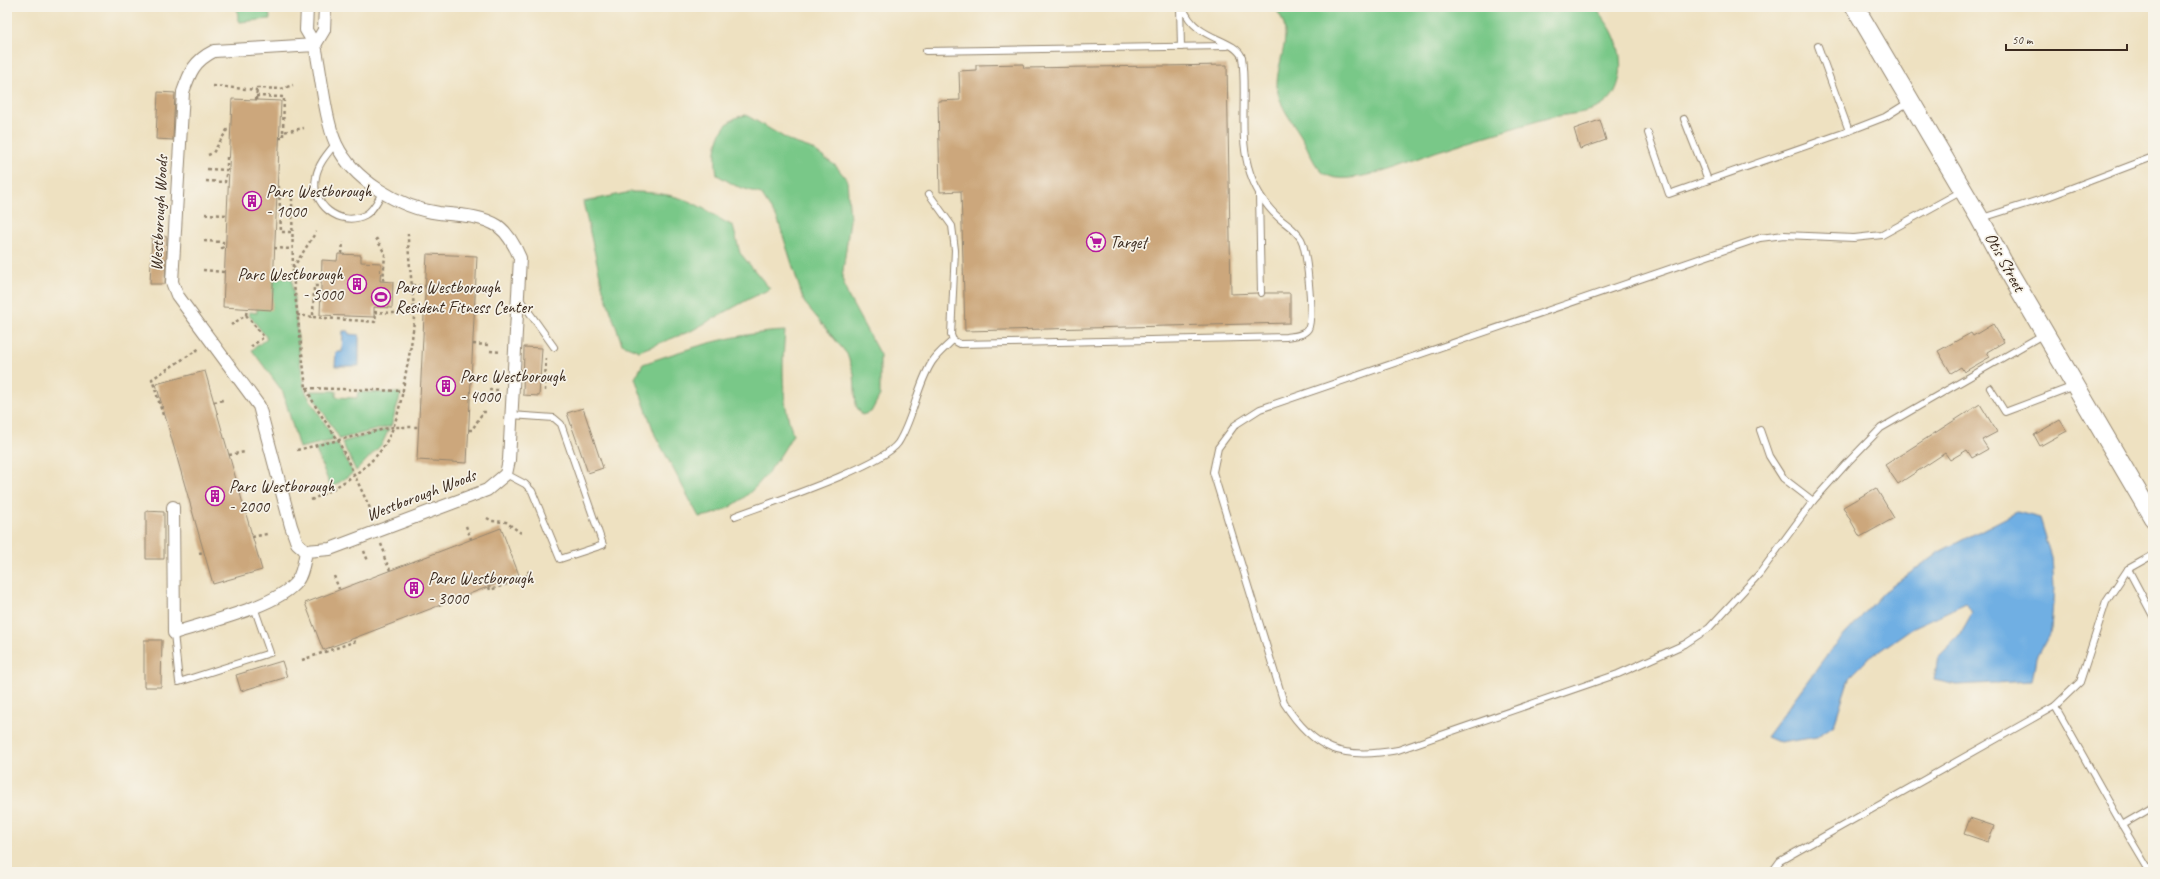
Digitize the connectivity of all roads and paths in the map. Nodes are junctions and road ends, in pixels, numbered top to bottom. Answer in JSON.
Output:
{"nodes":[{"id":1,"x":307,"y":7,"type":"edge"},
{"id":2,"x":325,"y":7,"type":"edge"},
{"id":3,"x":1181,"y":7,"type":"edge"},
{"id":4,"x":1855,"y":7,"type":"edge"},
{"id":5,"x":315,"y":45,"type":"junction"},
{"id":6,"x":1231,"y":46,"type":"junction"},
{"id":7,"x":1818,"y":46,"type":"dead end"},
{"id":8,"x":1181,"y":47,"type":"junction"},
{"id":9,"x":926,"y":51,"type":"dead end"},
{"id":10,"x":293,"y":85,"type":"dead end"},
{"id":11,"x":214,"y":86,"type":"dead end"},
{"id":12,"x":257,"y":90,"type":"junction"},
{"id":13,"x":1911,"y":101,"type":"junction"},
{"id":14,"x":1684,"y":119,"type":"dead end"},
{"id":15,"x":304,"y":128,"type":"dead end"},
{"id":16,"x":230,"y":130,"type":"dead end"},
{"id":17,"x":1849,"y":131,"type":"junction"},
{"id":18,"x":283,"y":132,"type":"junction"},
{"id":19,"x":1648,"y":133,"type":"dead end"},
{"id":20,"x":279,"y":138,"type":"dead end"},
{"id":21,"x":336,"y":143,"type":"junction"},
{"id":22,"x":208,"y":155,"type":"dead end"},
{"id":23,"x":229,"y":156,"type":"dead end"},
{"id":24,"x":2153,"y":157,"type":"edge"},
{"id":25,"x":207,"y":169,"type":"dead end"},
{"id":26,"x":228,"y":175,"type":"dead end"},
{"id":27,"x":1708,"y":180,"type":"junction"},
{"id":28,"x":206,"y":181,"type":"dead end"},
{"id":29,"x":277,"y":187,"type":"dead end"},
{"id":30,"x":1963,"y":190,"type":"junction"},
{"id":31,"x":1259,"y":192,"type":"junction"},
{"id":32,"x":382,"y":193,"type":"junction"},
{"id":33,"x":929,"y":194,"type":"dead end"},
{"id":34,"x":292,"y":198,"type":"dead end"},
{"id":35,"x":205,"y":214,"type":"dead end"},
{"id":36,"x":227,"y":215,"type":"dead end"},
{"id":37,"x":1980,"y":218,"type":"junction"},
{"id":38,"x":291,"y":232,"type":"junction"},
{"id":39,"x":316,"y":232,"type":"dead end"},
{"id":40,"x":408,"y":234,"type":"dead end"},
{"id":41,"x":376,"y":238,"type":"dead end"},
{"id":42,"x":204,"y":241,"type":"dead end"},
{"id":43,"x":342,"y":242,"type":"dead end"},
{"id":44,"x":225,"y":248,"type":"dead end"},
{"id":45,"x":274,"y":248,"type":"dead end"},
{"id":46,"x":292,"y":249,"type":"junction"},
{"id":47,"x":342,"y":254,"type":"dead end"},
{"id":48,"x":293,"y":269,"type":"junction"},
{"id":49,"x":203,"y":270,"type":"dead end"},
{"id":50,"x":224,"y":272,"type":"dead end"},
{"id":51,"x":273,"y":276,"type":"dead end"},
{"id":52,"x":293,"y":276,"type":"junction"},
{"id":53,"x":383,"y":281,"type":"dead end"},
{"id":54,"x":412,"y":285,"type":"junction"},
{"id":55,"x":321,"y":286,"type":"dead end"},
{"id":56,"x":425,"y":286,"type":"dead end"},
{"id":57,"x":476,"y":290,"type":"dead end"},
{"id":58,"x":490,"y":290,"type":"dead end"},
{"id":59,"x":1261,"y":293,"type":"dead end"},
{"id":60,"x":517,"y":296,"type":"junction"},
{"id":61,"x":247,"y":309,"type":"dead end"},
{"id":62,"x":414,"y":314,"type":"junction"},
{"id":63,"x":246,"y":315,"type":"junction"},
{"id":64,"x":297,"y":315,"type":"junction"},
{"id":65,"x":313,"y":317,"type":"junction"},
{"id":66,"x":231,"y":325,"type":"dead end"},
{"id":67,"x":2045,"y":333,"type":"junction"},
{"id":68,"x":953,"y":340,"type":"junction"},
{"id":69,"x":473,"y":344,"type":"dead end"},
{"id":70,"x":488,"y":344,"type":"dead end"},
{"id":71,"x":202,"y":347,"type":"dead end"},
{"id":72,"x":554,"y":347,"type":"joint"},
{"id":73,"x":249,"y":348,"type":"dead end"},
{"id":74,"x":490,"y":351,"type":"dead end"},
{"id":75,"x":506,"y":352,"type":"dead end"},
{"id":76,"x":2076,"y":385,"type":"junction"},
{"id":77,"x":306,"y":388,"type":"junction"},
{"id":78,"x":1990,"y":388,"type":"dead end"},
{"id":79,"x":489,"y":390,"type":"dead end"},
{"id":80,"x":504,"y":390,"type":"dead end"},
{"id":81,"x":404,"y":391,"type":"junction"},
{"id":82,"x":545,"y":391,"type":"dead end"},
{"id":83,"x":223,"y":400,"type":"dead end"},
{"id":84,"x":214,"y":402,"type":"dead end"},
{"id":85,"x":486,"y":412,"type":"dead end"},
{"id":86,"x":163,"y":415,"type":"dead end"},
{"id":87,"x":511,"y":415,"type":"junction"},
{"id":88,"x":393,"y":427,"type":"junction"},
{"id":89,"x":418,"y":427,"type":"dead end"},
{"id":90,"x":469,"y":430,"type":"dead end"},
{"id":91,"x":1760,"y":430,"type":"dead end"},
{"id":92,"x":338,"y":440,"type":"junction"},
{"id":93,"x":297,"y":450,"type":"dead end"},
{"id":94,"x":245,"y":452,"type":"dead end"},
{"id":95,"x":229,"y":455,"type":"dead end"},
{"id":96,"x":355,"y":474,"type":"junction"},
{"id":97,"x":506,"y":474,"type":"junction"},
{"id":98,"x":311,"y":500,"type":"dead end"},
{"id":99,"x":1813,"y":501,"type":"junction"},
{"id":100,"x":173,"y":507,"type":"dead end"},
{"id":101,"x":735,"y":516,"type":"dead end"},
{"id":102,"x":487,"y":518,"type":"dead end"},
{"id":103,"x":2153,"y":518,"type":"edge"},
{"id":104,"x":376,"y":521,"type":"dead end"},
{"id":105,"x":466,"y":526,"type":"dead end"},
{"id":106,"x":521,"y":533,"type":"dead end"},
{"id":107,"x":266,"y":534,"type":"dead end"},
{"id":108,"x":252,"y":538,"type":"dead end"},
{"id":109,"x":471,"y":539,"type":"dead end"},
{"id":110,"x":380,"y":541,"type":"dead end"},
{"id":111,"x":362,"y":547,"type":"dead end"},
{"id":112,"x":306,"y":551,"type":"junction"},
{"id":113,"x":204,"y":552,"type":"dead end"},
{"id":114,"x":199,"y":553,"type":"dead end"},
{"id":115,"x":2153,"y":555,"type":"edge"},
{"id":116,"x":368,"y":560,"type":"dead end"},
{"id":117,"x":2128,"y":569,"type":"junction"},
{"id":118,"x":390,"y":570,"type":"dead end"},
{"id":119,"x":533,"y":570,"type":"dead end"},
{"id":120,"x":334,"y":576,"type":"dead end"},
{"id":121,"x":489,"y":587,"type":"dead end"},
{"id":122,"x":339,"y":589,"type":"dead end"},
{"id":123,"x":254,"y":607,"type":"junction"},
{"id":124,"x":2153,"y":616,"type":"edge"},
{"id":125,"x":174,"y":633,"type":"junction"},
{"id":126,"x":355,"y":638,"type":"dead end"},
{"id":127,"x":302,"y":660,"type":"dead end"},
{"id":128,"x":2055,"y":706,"type":"junction"},
{"id":129,"x":2153,"y":807,"type":"edge"},
{"id":130,"x":2122,"y":825,"type":"junction"},
{"id":131,"x":1772,"y":872,"type":"edge"},
{"id":132,"x":2150,"y":872,"type":"edge"}],
"edges":[{"from":1,"to":5,"type":"street"},
{"from":2,"to":5,"type":"street"},
{"from":3,"to":6,"type":"lane"},
{"from":3,"to":8,"type":"lane"},
{"from":4,"to":13,"type":"main road","name":"Otis Street"},
{"from":5,"to":21,"type":"street"},
{"from":5,"to":112,"type":"street","name":"Westborough Woods"},
{"from":6,"to":8,"type":"lane"},
{"from":6,"to":31,"type":"lane"},
{"from":7,"to":17,"type":"lane"},
{"from":8,"to":9,"type":"lane"},
{"from":10,"to":12,"type":"path"},
{"from":11,"to":12,"type":"path"},
{"from":12,"to":18,"type":"path"},
{"from":13,"to":17,"type":"lane"},
{"from":13,"to":30,"type":"main road","name":"Otis Street"},
{"from":14,"to":27,"type":"lane"},
{"from":15,"to":18,"type":"path"},
{"from":16,"to":22,"type":"path"},
{"from":17,"to":27,"type":"lane"},
{"from":18,"to":20,"type":"path"},
{"from":19,"to":27,"type":"lane"},
{"from":21,"to":32,"type":"street"},
{"from":21,"to":32,"type":"lane"},
{"from":23,"to":25,"type":"path"},
{"from":24,"to":37,"type":"lane"},
{"from":26,"to":28,"type":"path"},
{"from":29,"to":38,"type":"path"},
{"from":30,"to":37,"type":"main road","name":"Otis Street"},
{"from":30,"to":99,"type":"lane"},
{"from":31,"to":59,"type":"lane"},
{"from":31,"to":68,"type":"lane"},
{"from":32,"to":60,"type":"street"},
{"from":33,"to":68,"type":"lane"},
{"from":34,"to":38,"type":"path"},
{"from":35,"to":36,"type":"path"},
{"from":37,"to":67,"type":"main road","name":"Otis Street"},
{"from":38,"to":46,"type":"path"},
{"from":39,"to":48,"type":"path"},
{"from":40,"to":54,"type":"path"},
{"from":41,"to":53,"type":"path"},
{"from":42,"to":44,"type":"path"},
{"from":43,"to":47,"type":"path"},
{"from":45,"to":46,"type":"path"},
{"from":46,"to":48,"type":"path"},
{"from":48,"to":52,"type":"path"},
{"from":49,"to":50,"type":"path"},
{"from":51,"to":52,"type":"path"},
{"from":52,"to":64,"type":"path"},
{"from":54,"to":56,"type":"path"},
{"from":54,"to":62,"type":"path"},
{"from":55,"to":65,"type":"path"},
{"from":57,"to":58,"type":"path"},
{"from":60,"to":72,"type":"lane"},
{"from":60,"to":87,"type":"street"},
{"from":61,"to":63,"type":"path"},
{"from":62,"to":65,"type":"path"},
{"from":62,"to":81,"type":"path"},
{"from":63,"to":66,"type":"path"},
{"from":63,"to":73,"type":"path"},
{"from":64,"to":65,"type":"path"},
{"from":64,"to":77,"type":"path"},
{"from":67,"to":76,"type":"main road","name":"Otis Street"},
{"from":67,"to":99,"type":"lane"},
{"from":68,"to":101,"type":"lane"},
{"from":69,"to":70,"type":"path"},
{"from":71,"to":86,"type":"path"},
{"from":72,"to":82,"type":"path"},
{"from":74,"to":75,"type":"path"},
{"from":76,"to":78,"type":"lane"},
{"from":76,"to":103,"type":"main road","name":"Otis Street"},
{"from":77,"to":81,"type":"path"},
{"from":77,"to":92,"type":"path"},
{"from":79,"to":80,"type":"path"},
{"from":81,"to":88,"type":"path"},
{"from":83,"to":84,"type":"path"},
{"from":85,"to":90,"type":"path"},
{"from":87,"to":97,"type":"street"},
{"from":87,"to":97,"type":"lane"},
{"from":88,"to":89,"type":"path"},
{"from":88,"to":92,"type":"path"},
{"from":88,"to":96,"type":"path"},
{"from":91,"to":99,"type":"lane"},
{"from":92,"to":93,"type":"path"},
{"from":92,"to":96,"type":"path"},
{"from":94,"to":95,"type":"path"},
{"from":96,"to":98,"type":"path"},
{"from":96,"to":104,"type":"path"},
{"from":97,"to":112,"type":"street","name":"Westborough Woods"},
{"from":100,"to":125,"type":"street"},
{"from":102,"to":106,"type":"path"},
{"from":105,"to":109,"type":"path"},
{"from":107,"to":108,"type":"path"},
{"from":110,"to":118,"type":"path"},
{"from":111,"to":116,"type":"path"},
{"from":112,"to":123,"type":"street"},
{"from":113,"to":114,"type":"path"},
{"from":115,"to":117,"type":"lane"},
{"from":117,"to":124,"type":"lane"},
{"from":117,"to":128,"type":"lane"},
{"from":119,"to":121,"type":"path"},
{"from":120,"to":122,"type":"path"},
{"from":123,"to":125,"type":"street"},
{"from":123,"to":125,"type":"lane"},
{"from":126,"to":127,"type":"path"},
{"from":128,"to":130,"type":"lane"},
{"from":128,"to":131,"type":"lane"},
{"from":129,"to":130,"type":"lane"},
{"from":130,"to":132,"type":"lane"}]}
